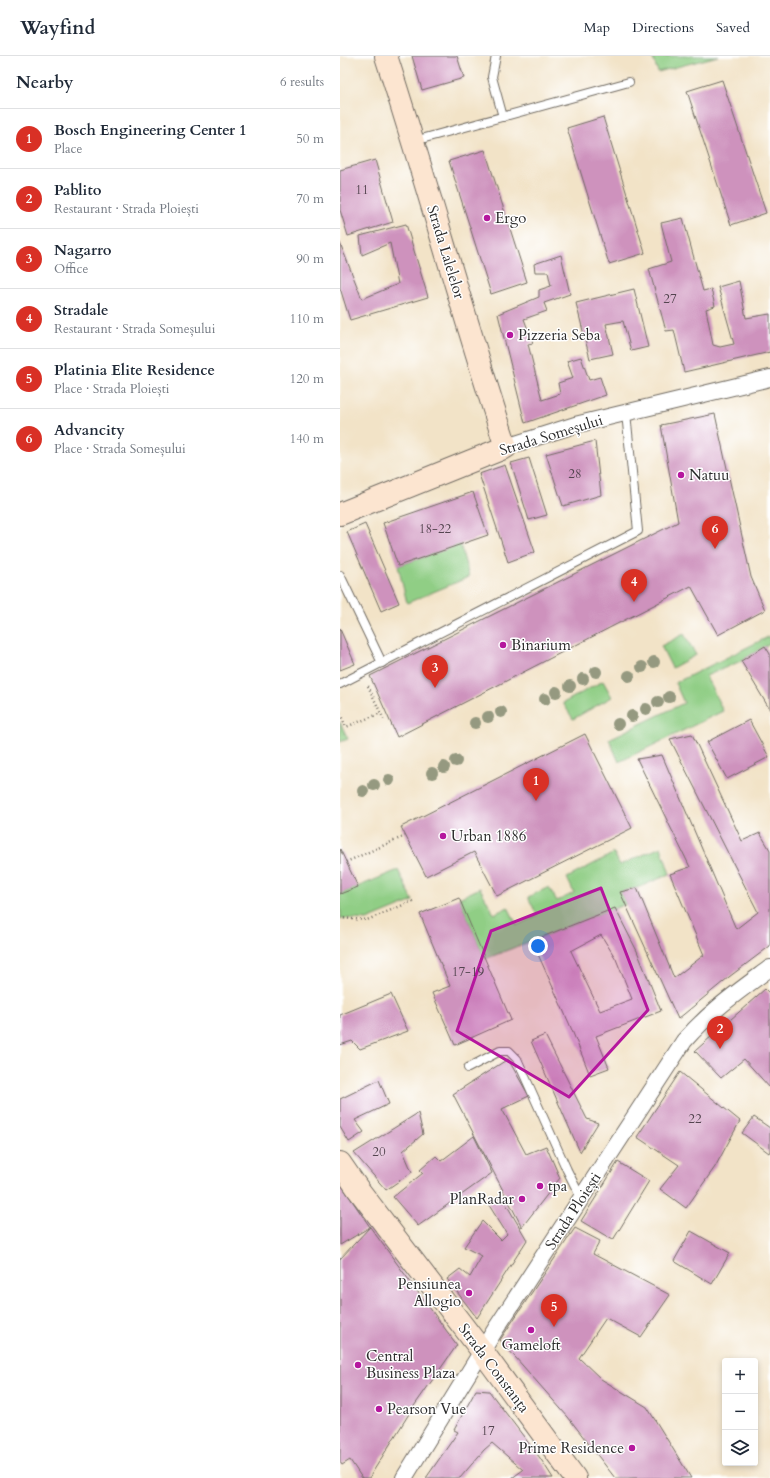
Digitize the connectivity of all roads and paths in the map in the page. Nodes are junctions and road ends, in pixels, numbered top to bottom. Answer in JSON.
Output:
{"nodes":[{"id":1,"x":386,"y":56,"type":"edge"},
{"id":2,"x":496,"y":56,"type":"edge"},
{"id":3,"x":629,"y":82,"type":"dead end"},
{"id":4,"x":503,"y":117,"type":"junction"},
{"id":5,"x":413,"y":142,"type":"junction"},
{"id":6,"x":770,"y":378,"type":"edge"},
{"id":7,"x":626,"y":413,"type":"junction"},
{"id":8,"x":506,"y":448,"type":"junction"},
{"id":9,"x":340,"y":514,"type":"edge"},
{"id":10,"x":340,"y":575,"type":"edge"},
{"id":11,"x":382,"y":663,"type":"junction"},
{"id":12,"x":367,"y":682,"type":"dead end"},
{"id":13,"x":340,"y":684,"type":"edge"},
{"id":14,"x":381,"y":713,"type":"junction"},
{"id":15,"x":340,"y":714,"type":"edge"},
{"id":16,"x":385,"y":722,"type":"dead end"},
{"id":17,"x":405,"y":836,"type":"dead end"},
{"id":18,"x":346,"y":862,"type":"dead end"},
{"id":19,"x":413,"y":901,"type":"dead end"},
{"id":20,"x":340,"y":918,"type":"edge"},
{"id":21,"x":770,"y":968,"type":"edge"},
{"id":22,"x":468,"y":1068,"type":"dead end"},
{"id":23,"x":340,"y":1163,"type":"edge"},
{"id":24,"x":581,"y":1198,"type":"junction"},
{"id":25,"x":482,"y":1351,"type":"junction"},
{"id":26,"x":404,"y":1478,"type":"edge"},
{"id":27,"x":575,"y":1478,"type":"edge"}],
"edges":[{"from":1,"to":5,"type":"street","name":"Strada Lalelelor"},
{"from":2,"to":4,"type":"lane"},
{"from":3,"to":4,"type":"lane"},
{"from":4,"to":5,"type":"lane"},
{"from":5,"to":8,"type":"street","name":"Strada Lalelelor"},
{"from":6,"to":7,"type":"street","name":"Strada Someșului"},
{"from":7,"to":8,"type":"street","name":"Strada Someșului"},
{"from":7,"to":11,"type":"lane"},
{"from":8,"to":9,"type":"street","name":"Strada Someșului"},
{"from":10,"to":11,"type":"lane"},
{"from":11,"to":13,"type":"lane"},
{"from":12,"to":14,"type":"path"},
{"from":14,"to":15,"type":"path"},
{"from":14,"to":16,"type":"path"},
{"from":17,"to":18,"type":"path"},
{"from":19,"to":20,"type":"path"},
{"from":21,"to":24,"type":"street","name":"Strada Ploiești"},
{"from":22,"to":24,"type":"lane"},
{"from":23,"to":25,"type":"street","name":"Strada Constanța"},
{"from":24,"to":25,"type":"street","name":"Strada Ploiești"},
{"from":25,"to":26,"type":"street","name":"Strada Ploiești"},
{"from":25,"to":27,"type":"street","name":"Strada Constanța"}]}
